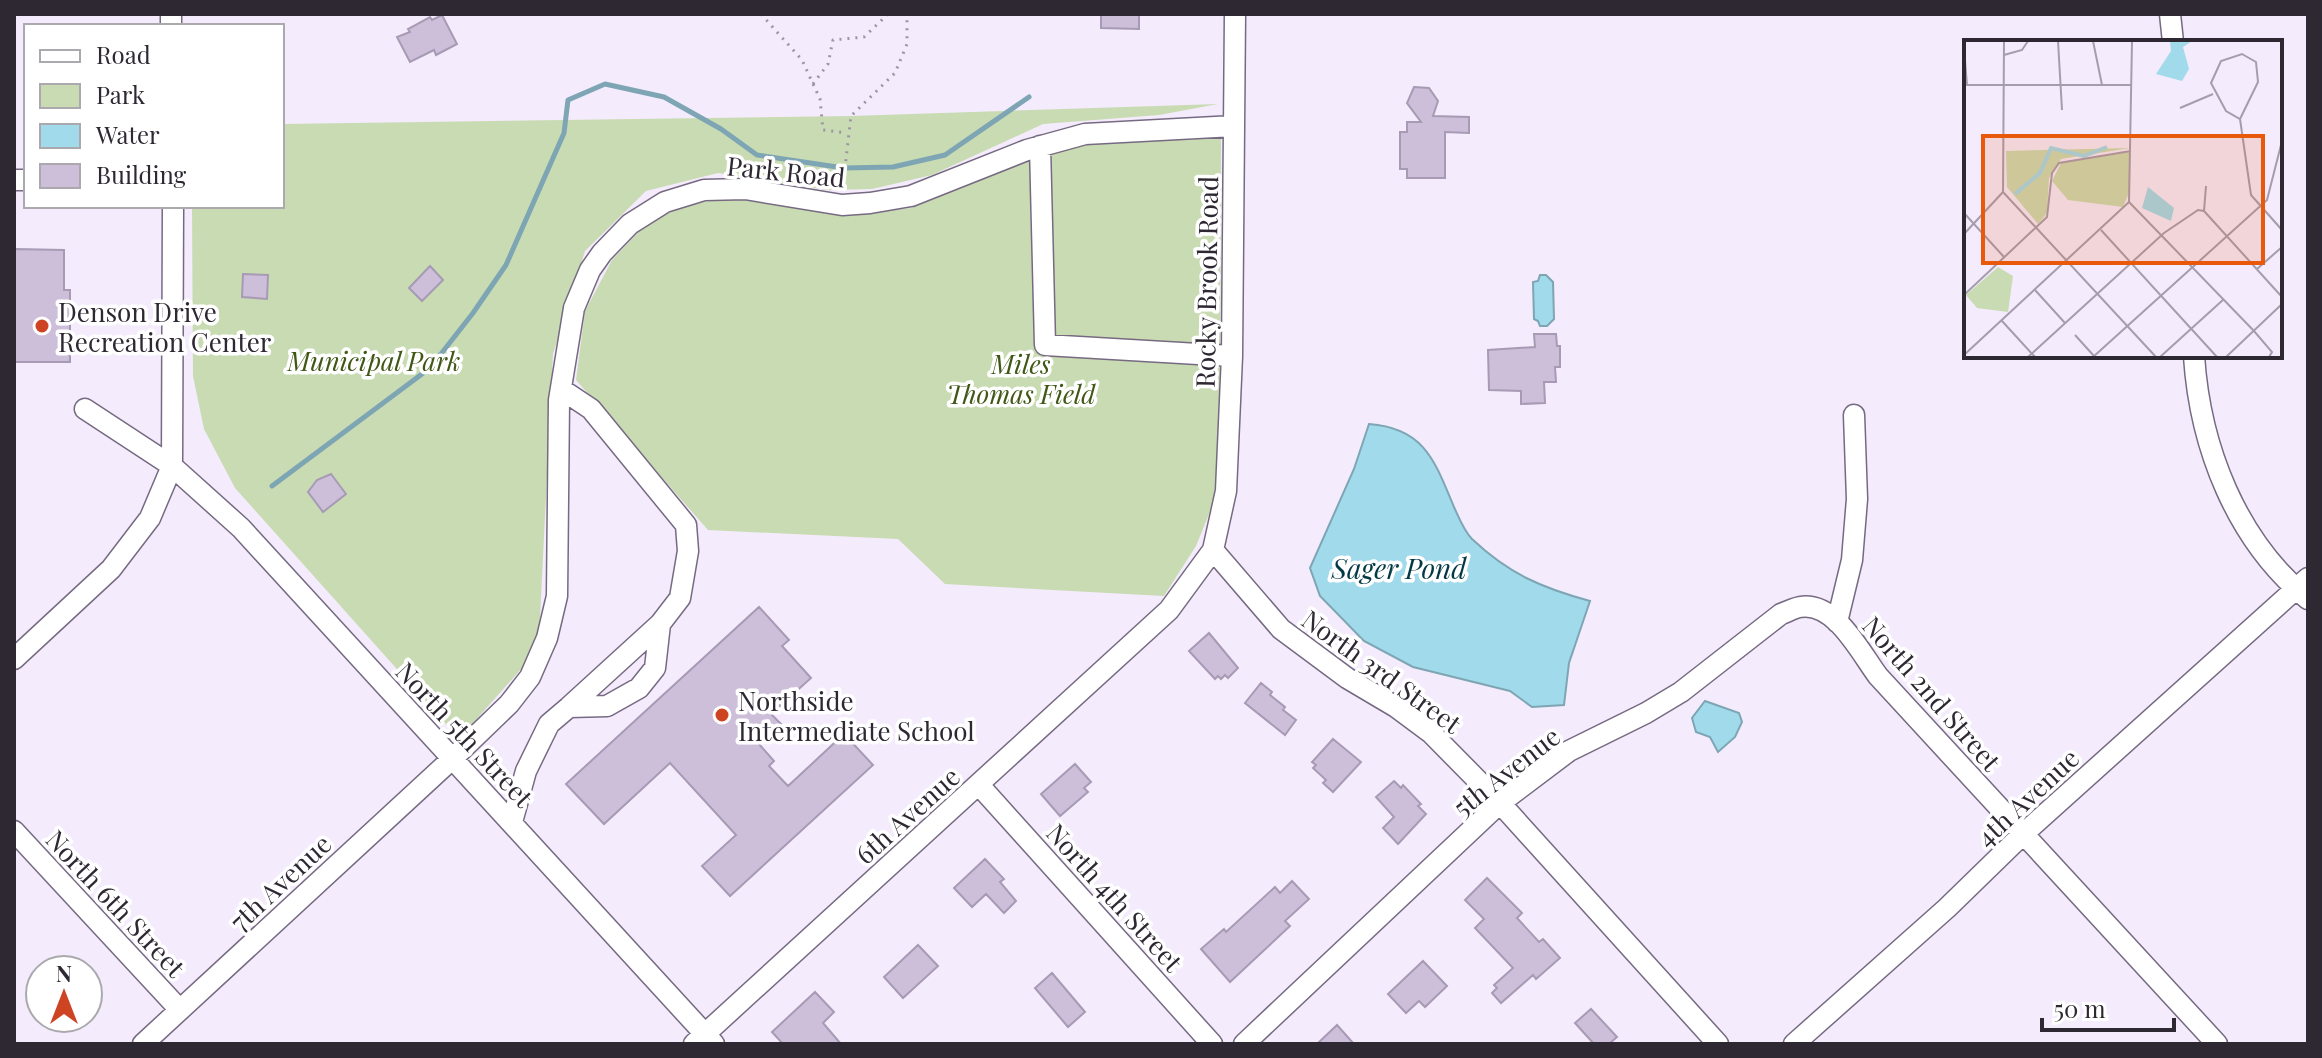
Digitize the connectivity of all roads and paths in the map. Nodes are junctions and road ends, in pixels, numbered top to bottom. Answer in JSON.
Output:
{"nodes":[{"id":1,"x":761,"y":14,"type":"edge"},
{"id":2,"x":888,"y":14,"type":"edge"},
{"id":3,"x":907,"y":14,"type":"edge"},
{"id":4,"x":1235,"y":14,"type":"edge"},
{"id":5,"x":2170,"y":14,"type":"edge"},
{"id":6,"x":2173,"y":40,"type":"edge"},
{"id":7,"x":813,"y":84,"type":"junction"},
{"id":8,"x":1234,"y":126,"type":"junction"},
{"id":9,"x":848,"y":133,"type":"junction"},
{"id":10,"x":1040,"y":146,"type":"junction"},
{"id":11,"x":843,"y":188,"type":"dead end"},
{"id":12,"x":173,"y":208,"type":"edge"},
{"id":13,"x":1232,"y":356,"type":"junction"},
{"id":14,"x":2194,"y":358,"type":"edge"},
{"id":15,"x":561,"y":389,"type":"junction"},
{"id":16,"x":85,"y":409,"type":"dead end"},
{"id":17,"x":1854,"y":415,"type":"dead end"},
{"id":18,"x":172,"y":466,"type":"junction"},
{"id":19,"x":1213,"y":550,"type":"junction"},
{"id":20,"x":2304,"y":589,"type":"edge"},
{"id":21,"x":1837,"y":622,"type":"junction"},
{"id":22,"x":660,"y":624,"type":"junction"},
{"id":23,"x":14,"y":659,"type":"edge"},
{"id":24,"x":569,"y":707,"type":"junction"},
{"id":25,"x":453,"y":758,"type":"junction"},
{"id":26,"x":979,"y":785,"type":"junction"},
{"id":27,"x":1500,"y":803,"type":"junction"},
{"id":28,"x":512,"y":822,"type":"junction"},
{"id":29,"x":14,"y":831,"type":"edge"},
{"id":30,"x":2022,"y":835,"type":"junction"},
{"id":31,"x":180,"y":1010,"type":"junction"},
{"id":32,"x":704,"y":1041,"type":"edge"},
{"id":33,"x":143,"y":1044,"type":"edge"},
{"id":34,"x":1212,"y":1044,"type":"edge"},
{"id":35,"x":1244,"y":1044,"type":"edge"},
{"id":36,"x":1718,"y":1044,"type":"edge"},
{"id":37,"x":1794,"y":1044,"type":"edge"},
{"id":38,"x":2217,"y":1044,"type":"edge"}],
"edges":[{"from":1,"to":7,"type":"path"},
{"from":2,"to":7,"type":"path"},
{"from":3,"to":9,"type":"path"},
{"from":4,"to":8,"type":"street","name":"Rocky Brook Road"},
{"from":5,"to":6,"type":"street"},
{"from":7,"to":9,"type":"path"},
{"from":8,"to":10,"type":"street","name":"Park Road"},
{"from":8,"to":13,"type":"street","name":"Rocky Brook Road"},
{"from":9,"to":11,"type":"path"},
{"from":10,"to":13,"type":"street"},
{"from":10,"to":15,"type":"street","name":"Park Road"},
{"from":12,"to":18,"type":"street"},
{"from":13,"to":19,"type":"street","name":"Rocky Brook Road"},
{"from":14,"to":20,"type":"street"},
{"from":15,"to":22,"type":"street"},
{"from":15,"to":25,"type":"street","name":"Park Road"},
{"from":16,"to":18,"type":"street","name":"North 5th Street"},
{"from":17,"to":21,"type":"street"},
{"from":18,"to":23,"type":"street"},
{"from":18,"to":25,"type":"street","name":"North 5th Street"},
{"from":19,"to":26,"type":"street","name":"6th Avenue"},
{"from":19,"to":27,"type":"street","name":"North 3rd Street"},
{"from":20,"to":30,"type":"street","name":"4th Avenue"},
{"from":21,"to":27,"type":"street","name":"5th Avenue"},
{"from":21,"to":30,"type":"street","name":"North 2nd Street"},
{"from":22,"to":24,"type":"street"},
{"from":22,"to":24,"type":"street"},
{"from":24,"to":28,"type":"street"},
{"from":25,"to":28,"type":"street","name":"North 5th Street"},
{"from":25,"to":31,"type":"street","name":"7th Avenue"},
{"from":26,"to":32,"type":"street","name":"6th Avenue"},
{"from":26,"to":34,"type":"street","name":"North 4th Street"},
{"from":27,"to":35,"type":"street","name":"5th Avenue"},
{"from":27,"to":36,"type":"street","name":"North 3rd Street"},
{"from":28,"to":32,"type":"street","name":"North 5th Street"},
{"from":29,"to":31,"type":"street","name":"North 6th Street"},
{"from":30,"to":37,"type":"street","name":"4th Avenue"},
{"from":30,"to":38,"type":"street","name":"North 2nd Street"},
{"from":31,"to":33,"type":"street","name":"7th Avenue"}]}
